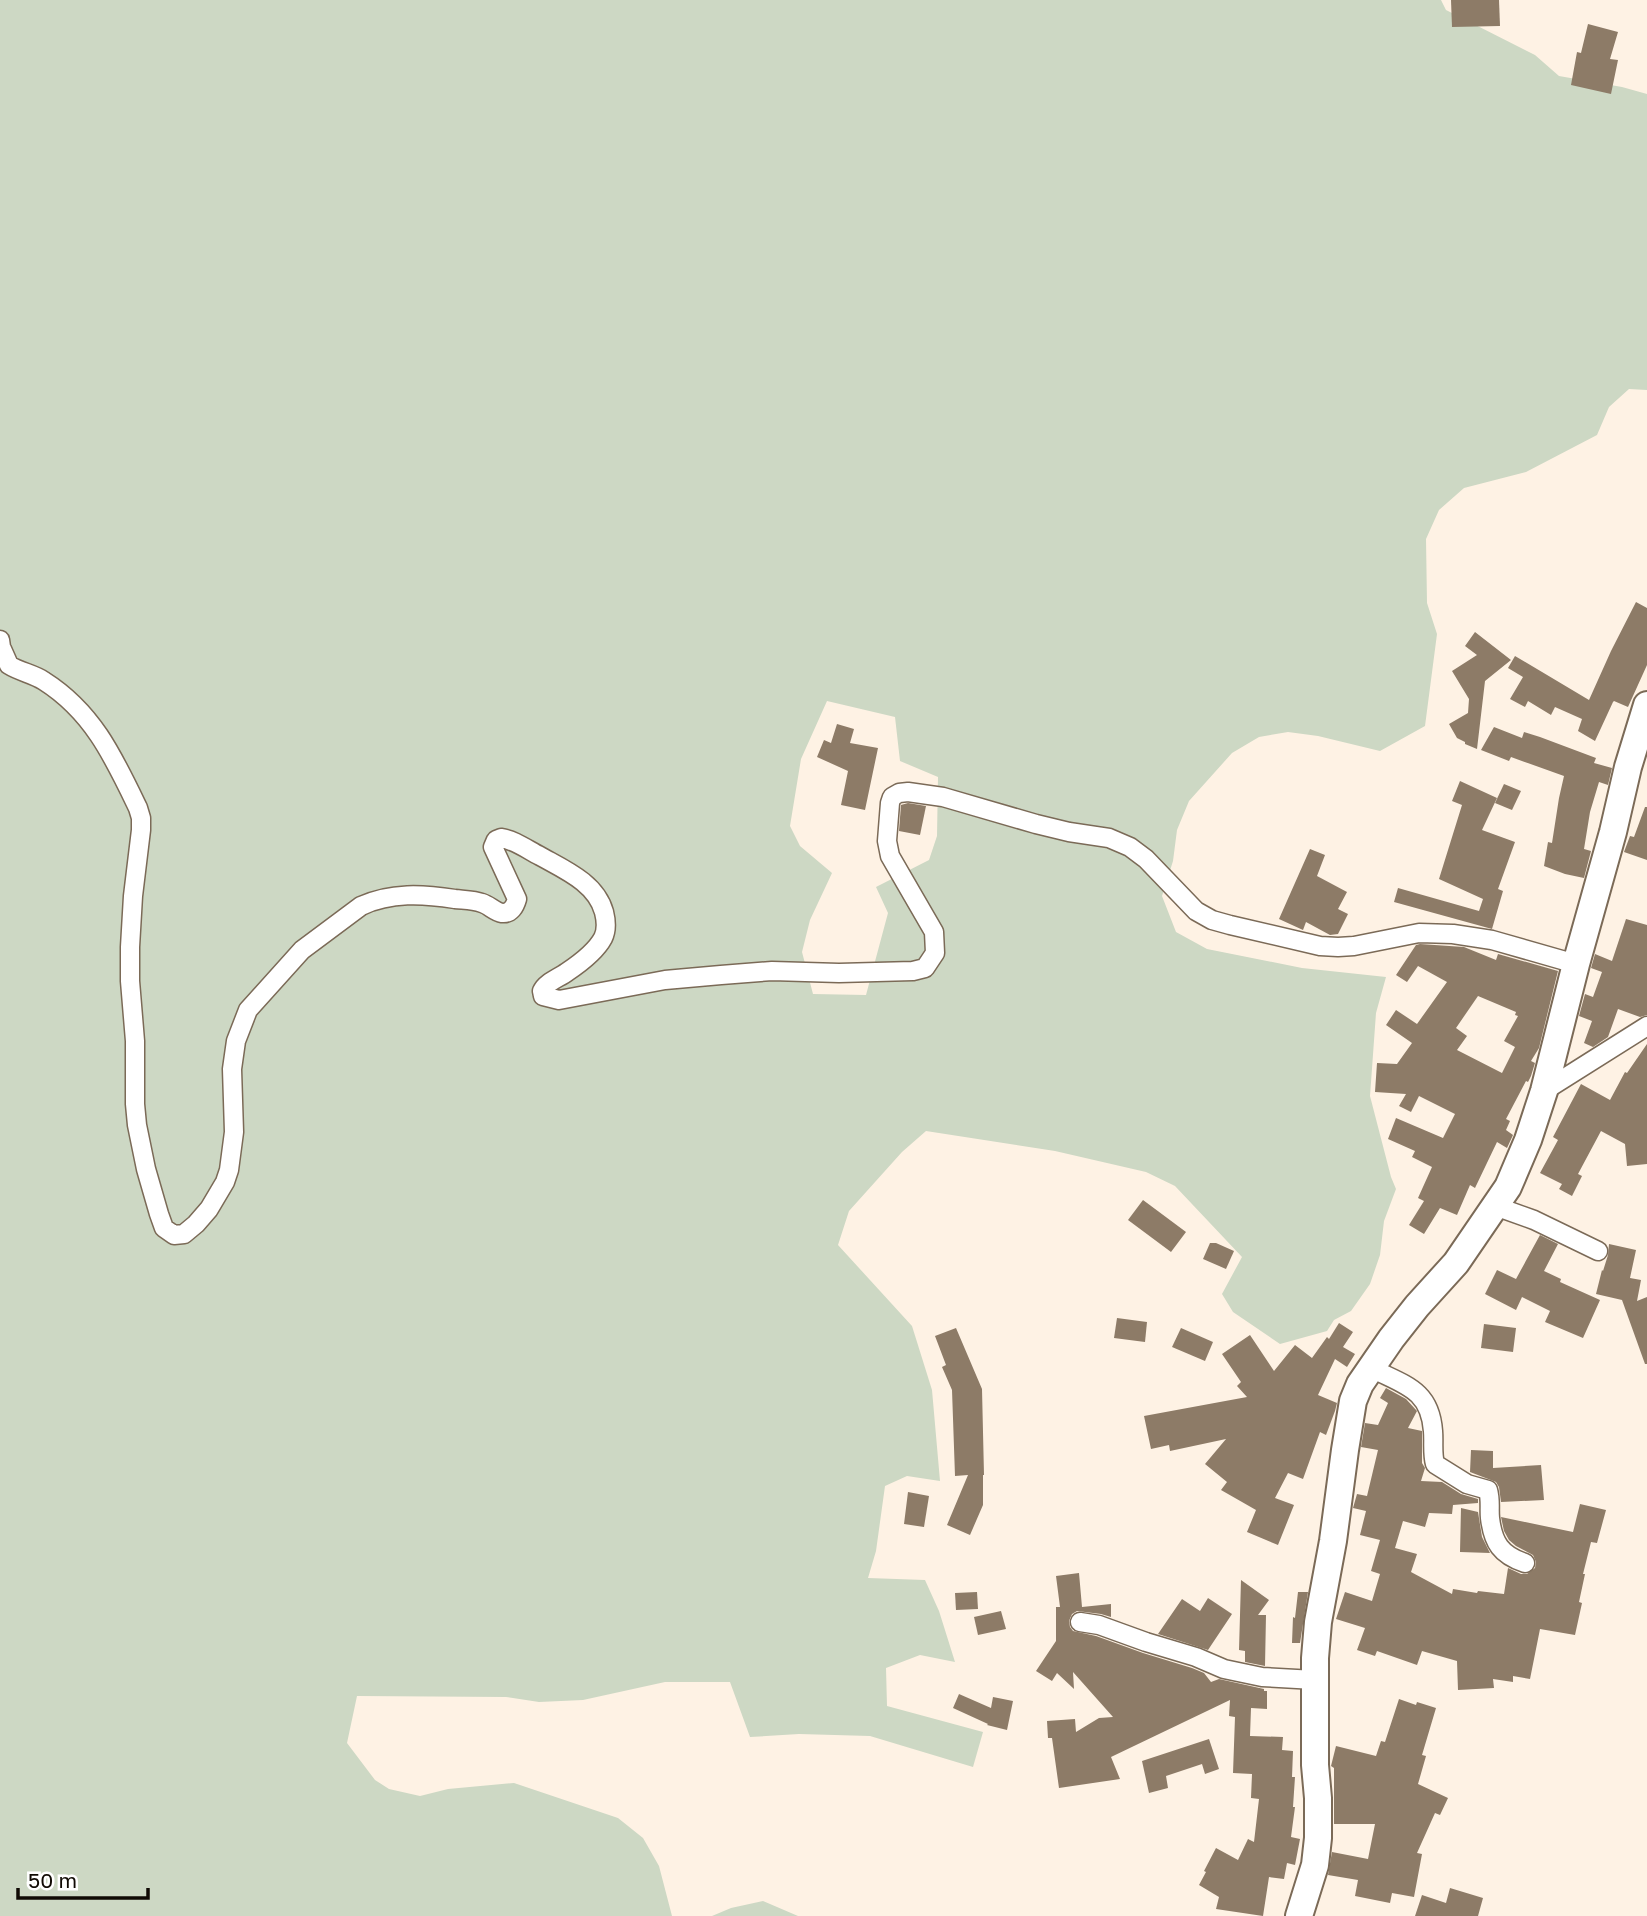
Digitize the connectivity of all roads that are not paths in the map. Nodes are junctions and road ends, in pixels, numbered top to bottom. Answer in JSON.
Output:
{"nodes":[{"id":1,"x":0,"y":640,"type":"edge"},
{"id":2,"x":1647,"y":705,"type":"edge"},
{"id":3,"x":1576,"y":964,"type":"junction"},
{"id":4,"x":1647,"y":1026,"type":"edge"},
{"id":5,"x":1544,"y":1091,"type":"junction"},
{"id":6,"x":1495,"y":1206,"type":"junction"},
{"id":7,"x":1598,"y":1251,"type":"dead end"},
{"id":8,"x":1371,"y":1368,"type":"junction"},
{"id":9,"x":1525,"y":1563,"type":"dead end"},
{"id":10,"x":1080,"y":1622,"type":"dead end"},
{"id":11,"x":1315,"y":1679,"type":"junction"},
{"id":12,"x":1298,"y":1916,"type":"edge"}],
"edges":[{"from":1,"to":3,"type":"street"},
{"from":2,"to":3,"type":"main road"},
{"from":3,"to":5,"type":"main road"},
{"from":4,"to":5,"type":"street"},
{"from":5,"to":6,"type":"main road"},
{"from":6,"to":7,"type":"street"},
{"from":6,"to":8,"type":"main road"},
{"from":8,"to":9,"type":"street"},
{"from":8,"to":11,"type":"main road"},
{"from":10,"to":11,"type":"street"},
{"from":11,"to":12,"type":"main road"}]}
